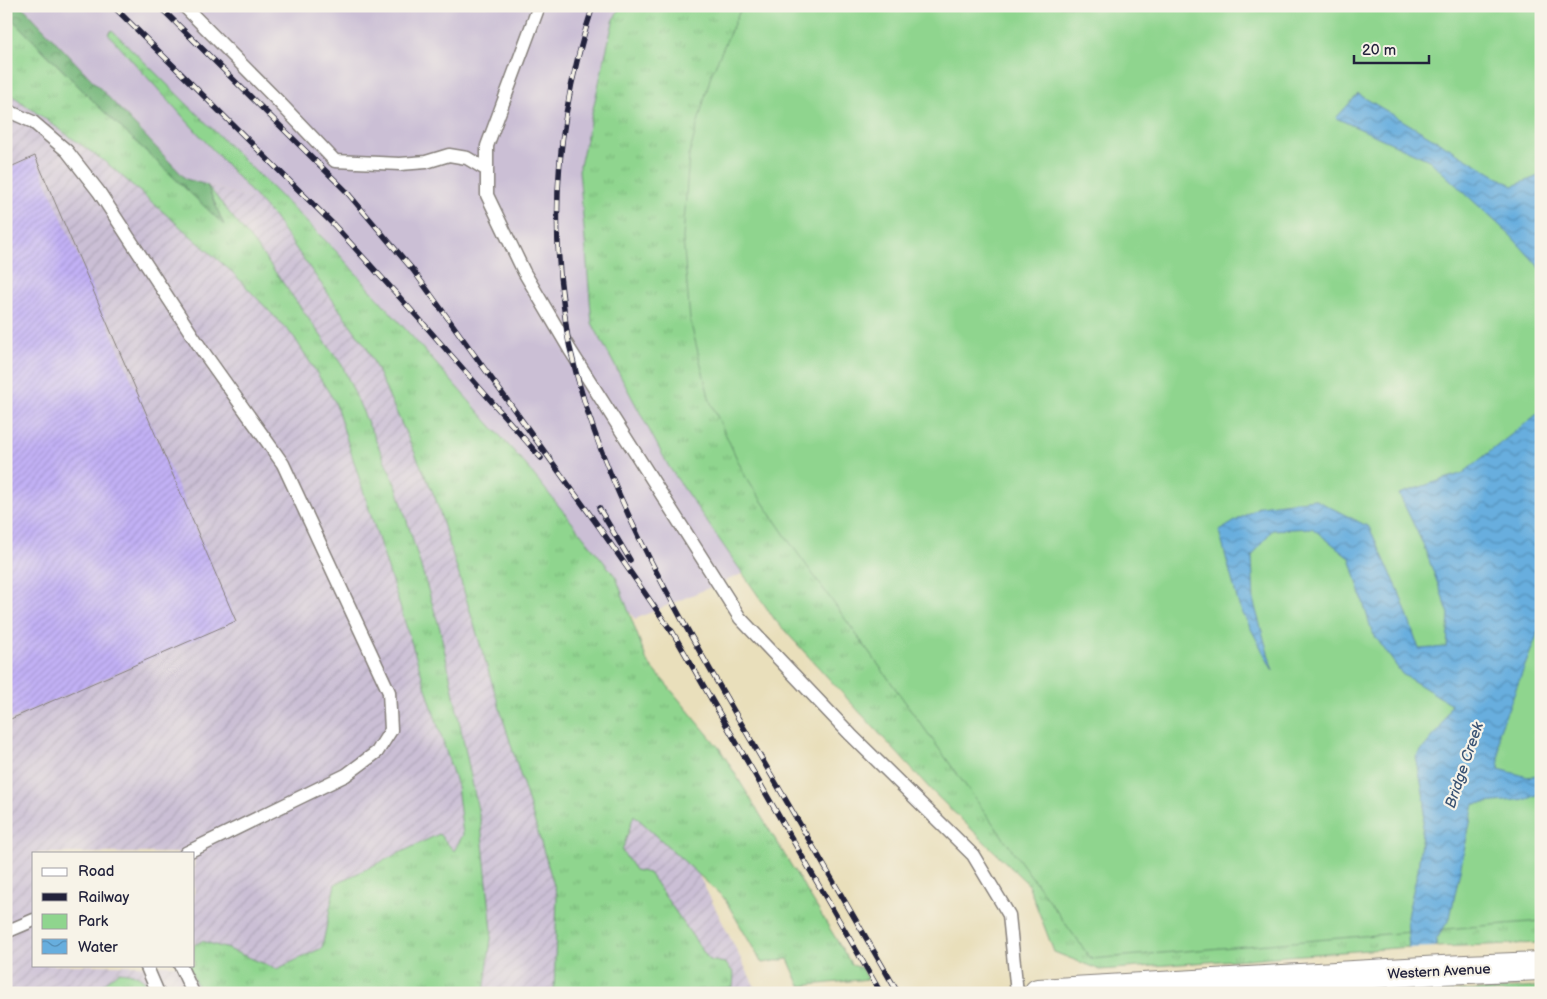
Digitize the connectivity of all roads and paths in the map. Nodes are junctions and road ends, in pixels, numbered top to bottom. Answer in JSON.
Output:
{"nodes":[{"id":1,"x":184,"y":6,"type":"edge"},
{"id":2,"x":539,"y":6,"type":"edge"},
{"id":3,"x":6,"y":110,"type":"edge"},
{"id":4,"x":487,"y":170,"type":"junction"},
{"id":5,"x":188,"y":852,"type":"edge"},
{"id":6,"x":32,"y":921,"type":"edge"},
{"id":7,"x":6,"y":932,"type":"edge"},
{"id":8,"x":146,"y":966,"type":"edge"},
{"id":9,"x":180,"y":966,"type":"edge"},
{"id":10,"x":1541,"y":966,"type":"edge"},
{"id":11,"x":158,"y":993,"type":"edge"},
{"id":12,"x":193,"y":993,"type":"edge"},
{"id":13,"x":1017,"y":993,"type":"edge"},
{"id":14,"x":1038,"y":993,"type":"edge"}],
"edges":[{"from":1,"to":4,"type":"lane"},
{"from":2,"to":4,"type":"lane"},
{"from":3,"to":5,"type":"lane"},
{"from":4,"to":13,"type":"lane"},
{"from":6,"to":7,"type":"lane"},
{"from":8,"to":11,"type":"lane"},
{"from":9,"to":12,"type":"lane"},
{"from":10,"to":14,"type":"street","name":"Western Avenue"}]}
